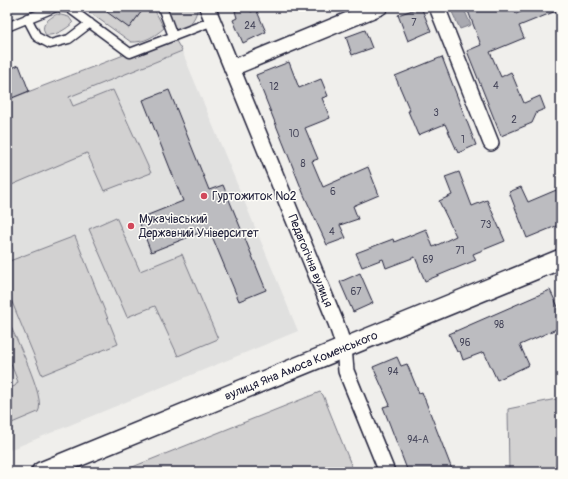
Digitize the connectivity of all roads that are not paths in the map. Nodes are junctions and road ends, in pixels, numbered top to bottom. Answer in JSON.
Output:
{"nodes":[{"id":1,"x":56,"y":7,"type":"edge"},
{"id":2,"x":60,"y":7,"type":"edge"},
{"id":3,"x":162,"y":7,"type":"edge"},
{"id":4,"x":380,"y":7,"type":"edge"},
{"id":5,"x":437,"y":7,"type":"edge"},
{"id":6,"x":210,"y":14,"type":"edge"},
{"id":7,"x":26,"y":18,"type":"junction"},
{"id":8,"x":90,"y":23,"type":"junction"},
{"id":9,"x":7,"y":27,"type":"edge"},
{"id":10,"x":173,"y":36,"type":"junction"},
{"id":11,"x":232,"y":68,"type":"junction"},
{"id":12,"x":491,"y":143,"type":"dead end"},
{"id":13,"x":561,"y":259,"type":"edge"},
{"id":14,"x":344,"y":347,"type":"junction"},
{"id":15,"x":41,"y":472,"type":"edge"},
{"id":16,"x":387,"y":472,"type":"edge"}],
"edges":[{"from":1,"to":7,"type":"lane"},
{"from":2,"to":8,"type":"lane"},
{"from":3,"to":10,"type":"lane"},
{"from":4,"to":11,"type":"street"},
{"from":5,"to":12,"type":"street"},
{"from":6,"to":10,"type":"lane"},
{"from":6,"to":11,"type":"street","name":"Педагогічна вулиця"},
{"from":7,"to":8,"type":"lane"},
{"from":7,"to":9,"type":"lane"},
{"from":8,"to":10,"type":"lane"},
{"from":11,"to":14,"type":"street","name":"Педагогічна вулиця"},
{"from":13,"to":14,"type":"street","name":"вулиця Яна Амоса Коменського"},
{"from":14,"to":15,"type":"street","name":"вулиця Яна Амоса Коменського"},
{"from":14,"to":16,"type":"street","name":"Педагогічна вулиця"}]}
